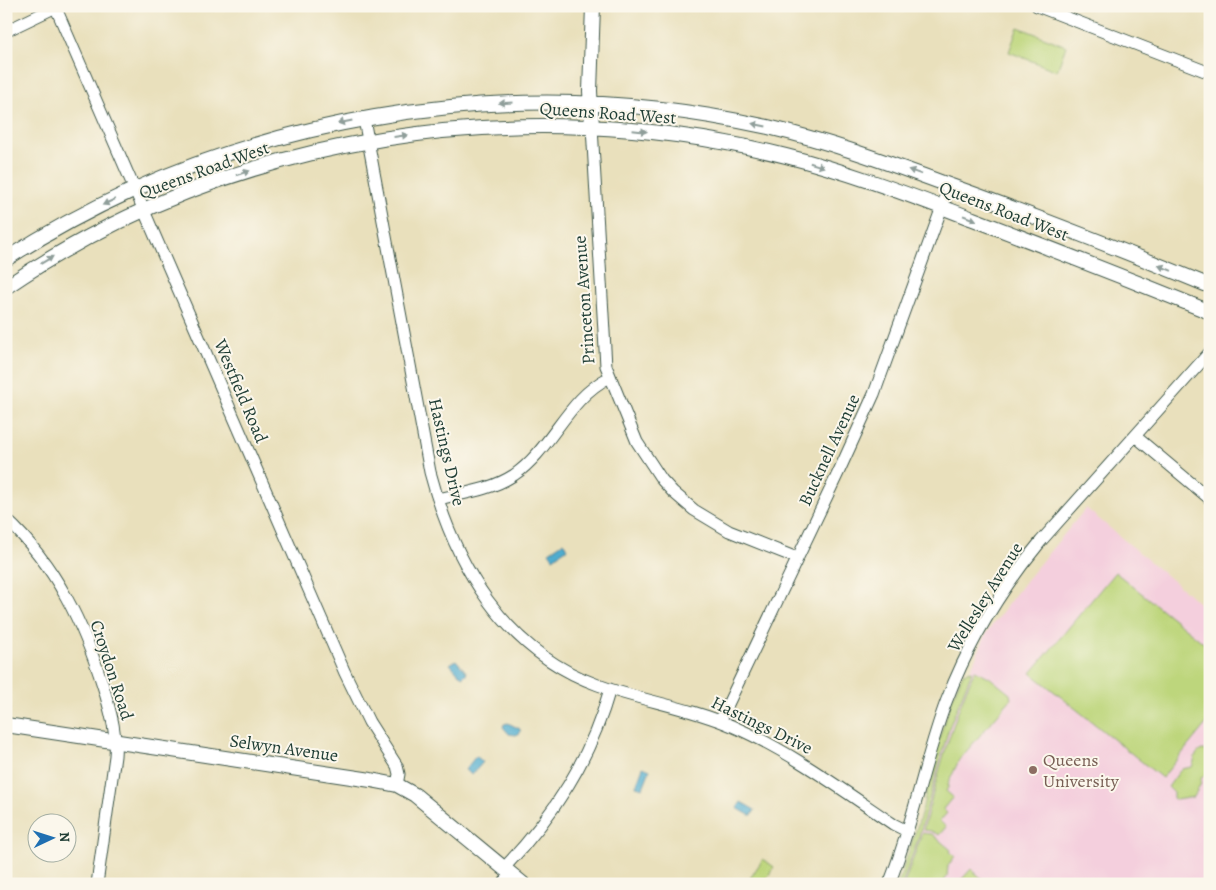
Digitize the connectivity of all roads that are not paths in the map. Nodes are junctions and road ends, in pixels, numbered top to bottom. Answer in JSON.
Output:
{"nodes":[{"id":1,"x":593,"y":6,"type":"edge"},
{"id":2,"x":1037,"y":6,"type":"edge"},
{"id":3,"x":56,"y":7,"type":"edge"},
{"id":4,"x":6,"y":31,"type":"edge"},
{"id":5,"x":1210,"y":73,"type":"edge"},
{"id":6,"x":590,"y":103,"type":"junction"},
{"id":7,"x":364,"y":119,"type":"junction"},
{"id":8,"x":592,"y":127,"type":"junction"},
{"id":9,"x":369,"y":141,"type":"junction"},
{"id":10,"x":950,"y":185,"type":"junction"},
{"id":11,"x":135,"y":189,"type":"junction"},
{"id":12,"x":942,"y":208,"type":"junction"},
{"id":13,"x":144,"y":210,"type":"junction"},
{"id":14,"x":6,"y":259,"type":"edge"},
{"id":15,"x":1210,"y":286,"type":"edge"},
{"id":16,"x":6,"y":287,"type":"edge"},
{"id":17,"x":1210,"y":312,"type":"edge"},
{"id":18,"x":1210,"y":352,"type":"edge"},
{"id":19,"x":610,"y":377,"type":"junction"},
{"id":20,"x":1135,"y":436,"type":"junction"},
{"id":21,"x":438,"y":499,"type":"junction"},
{"id":22,"x":1210,"y":499,"type":"edge"},
{"id":23,"x":6,"y":519,"type":"edge"},
{"id":24,"x":798,"y":558,"type":"junction"},
{"id":25,"x":610,"y":689,"type":"junction"},
{"id":26,"x":720,"y":721,"type":"junction"},
{"id":27,"x":6,"y":725,"type":"edge"},
{"id":28,"x":116,"y":742,"type":"junction"},
{"id":29,"x":397,"y":785,"type":"junction"},
{"id":30,"x":907,"y":831,"type":"junction"},
{"id":31,"x":506,"y":875,"type":"edge"},
{"id":32,"x":96,"y":884,"type":"edge"},
{"id":33,"x":523,"y":884,"type":"edge"},
{"id":34,"x":889,"y":884,"type":"edge"}],
"edges":[{"from":1,"to":6,"type":"street","name":"Princeton Avenue"},
{"from":2,"to":5,"type":"street"},
{"from":3,"to":4,"type":"street"},
{"from":3,"to":11,"type":"street","name":"Westfield Road"},
{"from":6,"to":7,"type":"street","name":"Queens Road West","one_way":true},
{"from":6,"to":8,"type":"street","name":"Princeton Avenue"},
{"from":10,"to":6,"type":"street","name":"Queens Road West","one_way":true},
{"from":7,"to":9,"type":"street","name":"Hastings Drive"},
{"from":7,"to":11,"type":"street","name":"Queens Road West","one_way":true},
{"from":9,"to":8,"type":"street","name":"Queens Road West","one_way":true},
{"from":8,"to":12,"type":"street","name":"Queens Road West","one_way":true},
{"from":8,"to":19,"type":"street","name":"Princeton Avenue"},
{"from":13,"to":9,"type":"street","name":"Queens Road West","one_way":true},
{"from":9,"to":21,"type":"street","name":"Hastings Drive"},
{"from":10,"to":12,"type":"street","name":"Bucknell Avenue"},
{"from":15,"to":10,"type":"street","name":"Queens Road West","one_way":true},
{"from":11,"to":13,"type":"street","name":"Westfield Road"},
{"from":11,"to":14,"type":"street","name":"Queens Road West","one_way":true},
{"from":12,"to":17,"type":"street","name":"Queens Road West","one_way":true},
{"from":12,"to":24,"type":"street","name":"Bucknell Avenue"},
{"from":16,"to":13,"type":"street","name":"Queens Road West","one_way":true},
{"from":13,"to":29,"type":"street","name":"Westfield Road"},
{"from":18,"to":20,"type":"street","name":"Wellesley Avenue"},
{"from":19,"to":21,"type":"street"},
{"from":19,"to":24,"type":"street","name":"Princeton Avenue"},
{"from":20,"to":22,"type":"street"},
{"from":20,"to":30,"type":"street","name":"Wellesley Avenue"},
{"from":21,"to":25,"type":"street","name":"Hastings Drive"},
{"from":23,"to":28,"type":"street","name":"Croydon Road"},
{"from":24,"to":26,"type":"street","name":"Bucknell Avenue"},
{"from":25,"to":26,"type":"street","name":"Hastings Drive"},
{"from":25,"to":31,"type":"street"},
{"from":26,"to":30,"type":"street","name":"Hastings Drive"},
{"from":27,"to":28,"type":"street","name":"Selwyn Avenue"},
{"from":28,"to":29,"type":"street","name":"Selwyn Avenue"},
{"from":28,"to":32,"type":"street","name":"Croydon Road"},
{"from":29,"to":31,"type":"street","name":"Selwyn Avenue"},
{"from":30,"to":34,"type":"street","name":"Wellesley Avenue"},
{"from":31,"to":33,"type":"street","name":"Selwyn Avenue"}]}
